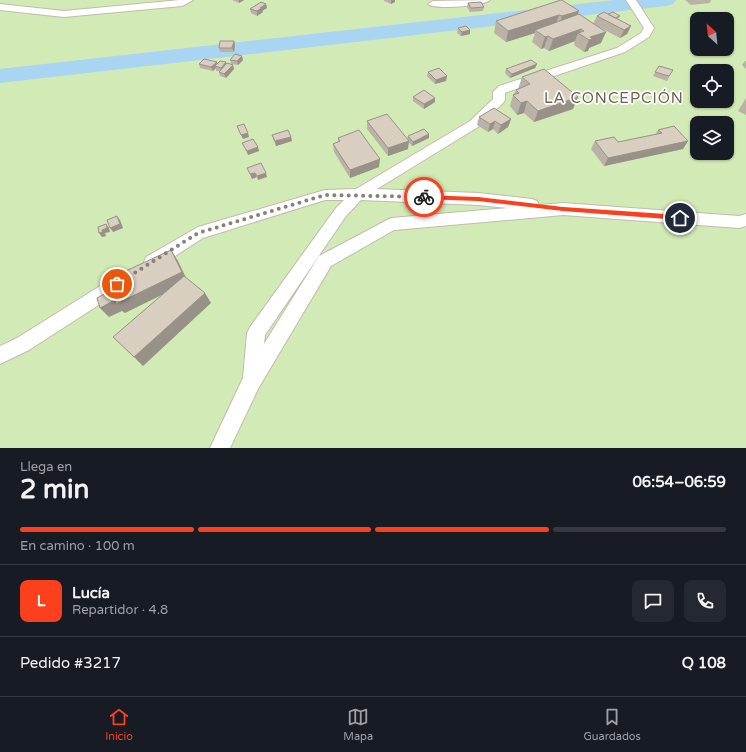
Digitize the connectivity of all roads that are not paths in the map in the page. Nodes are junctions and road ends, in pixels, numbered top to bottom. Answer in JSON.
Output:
{"nodes":[{"id":1,"x":188,"y":0,"type":"edge"},
{"id":2,"x":485,"y":0,"type":"edge"},
{"id":3,"x":631,"y":0,"type":"edge"},
{"id":4,"x":433,"y":4,"type":"dead end"},
{"id":5,"x":0,"y":7,"type":"edge"},
{"id":6,"x":358,"y":194,"type":"junction"},
{"id":7,"x":563,"y":209,"type":"junction"},
{"id":8,"x":746,"y":220,"type":"edge"},
{"id":9,"x":0,"y":355,"type":"edge"},
{"id":10,"x":251,"y":382,"type":"junction"},
{"id":11,"x":220,"y":448,"type":"edge"}],
"edges":[{"from":1,"to":5,"type":"street"},
{"from":2,"to":4,"type":"street"},
{"from":3,"to":6,"type":"street"},
{"from":6,"to":7,"type":"street"},
{"from":6,"to":9,"type":"street"},
{"from":6,"to":10,"type":"street"},
{"from":7,"to":8,"type":"street"},
{"from":7,"to":10,"type":"street"},
{"from":10,"to":11,"type":"street"}]}
